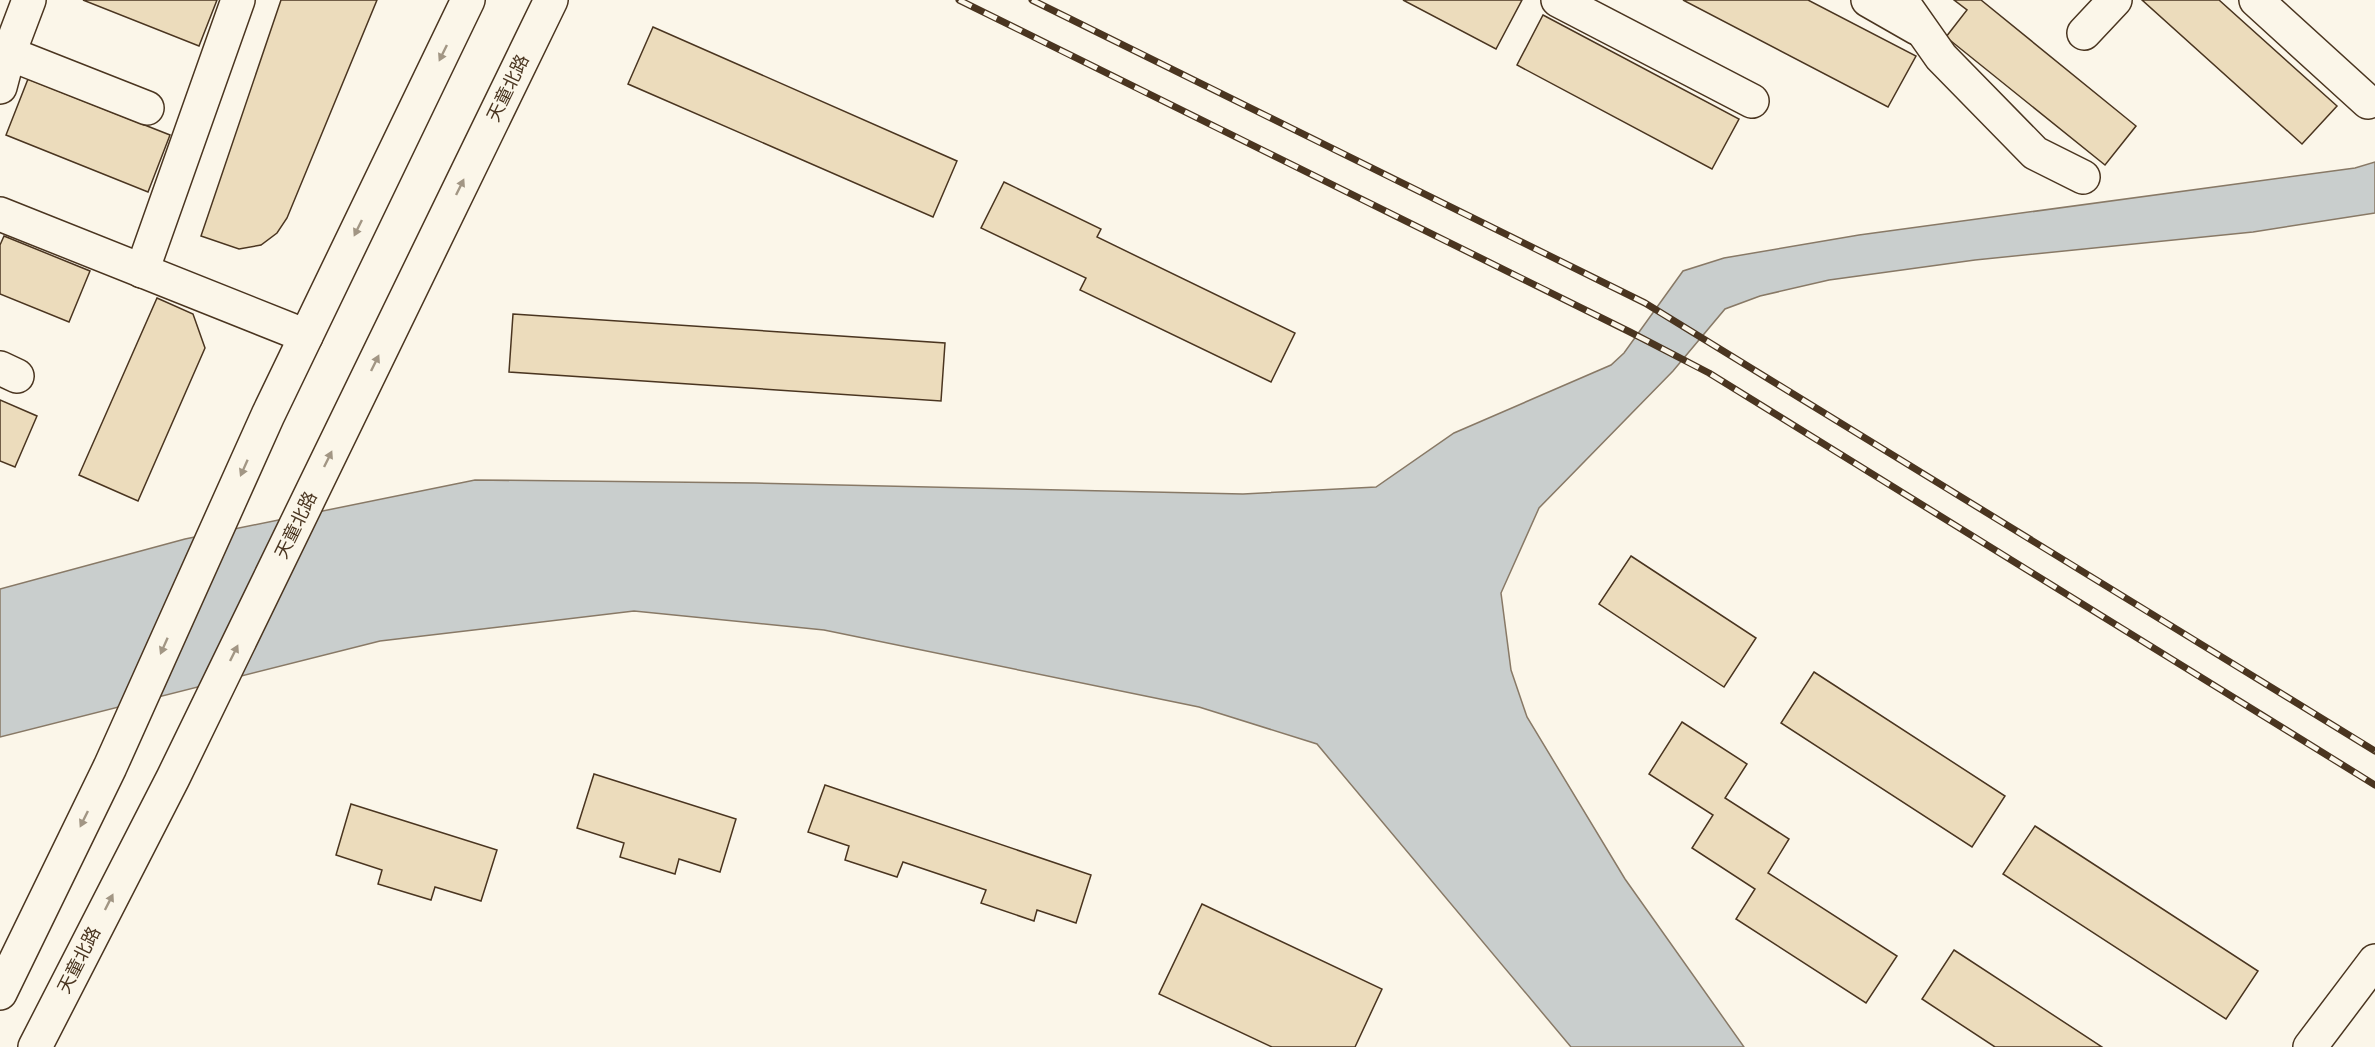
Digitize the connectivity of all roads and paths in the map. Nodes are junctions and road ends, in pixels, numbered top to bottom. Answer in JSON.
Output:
{"nodes":[{"id":1,"x":29,"y":0,"type":"edge"},
{"id":2,"x":238,"y":0,"type":"edge"},
{"id":3,"x":468,"y":0,"type":"edge"},
{"id":4,"x":551,"y":0,"type":"edge"},
{"id":5,"x":1558,"y":0,"type":"edge"},
{"id":6,"x":1868,"y":0,"type":"edge"},
{"id":7,"x":1901,"y":0,"type":"edge"},
{"id":8,"x":2115,"y":0,"type":"edge"},
{"id":9,"x":2256,"y":0,"type":"edge"},
{"id":10,"x":1923,"y":32,"type":"junction"},
{"id":11,"x":2084,"y":33,"type":"dead end"},
{"id":12,"x":4,"y":52,"type":"edge"},
{"id":13,"x":0,"y":87,"type":"edge"},
{"id":14,"x":1752,"y":101,"type":"dead end"},
{"id":15,"x":2368,"y":102,"type":"dead end"},
{"id":16,"x":147,"y":108,"type":"dead end"},
{"id":17,"x":2083,"y":177,"type":"dead end"},
{"id":18,"x":0,"y":214,"type":"edge"},
{"id":19,"x":142,"y":271,"type":"junction"},
{"id":20,"x":306,"y":336,"type":"junction"},
{"id":21,"x":2375,"y":961,"type":"edge"},
{"id":22,"x":0,"y":993,"type":"edge"},
{"id":23,"x":34,"y":1047,"type":"edge"},
{"id":24,"x":2310,"y":1047,"type":"edge"}],
"edges":[{"from":1,"to":12,"type":"main road"},
{"from":2,"to":19,"type":"main road"},
{"from":3,"to":20,"type":"main road","one_way":true},
{"from":23,"to":4,"type":"main road","name":"天童北路","one_way":true},
{"from":5,"to":14,"type":"main road"},
{"from":6,"to":10,"type":"main road"},
{"from":7,"to":10,"type":"main road"},
{"from":8,"to":11,"type":"main road"},
{"from":9,"to":15,"type":"main road"},
{"from":10,"to":17,"type":"main road"},
{"from":12,"to":13,"type":"main road"},
{"from":12,"to":16,"type":"main road"},
{"from":18,"to":19,"type":"main road"},
{"from":19,"to":20,"type":"main road"},
{"from":20,"to":22,"type":"main road","one_way":true},
{"from":21,"to":24,"type":"main road"}]}
